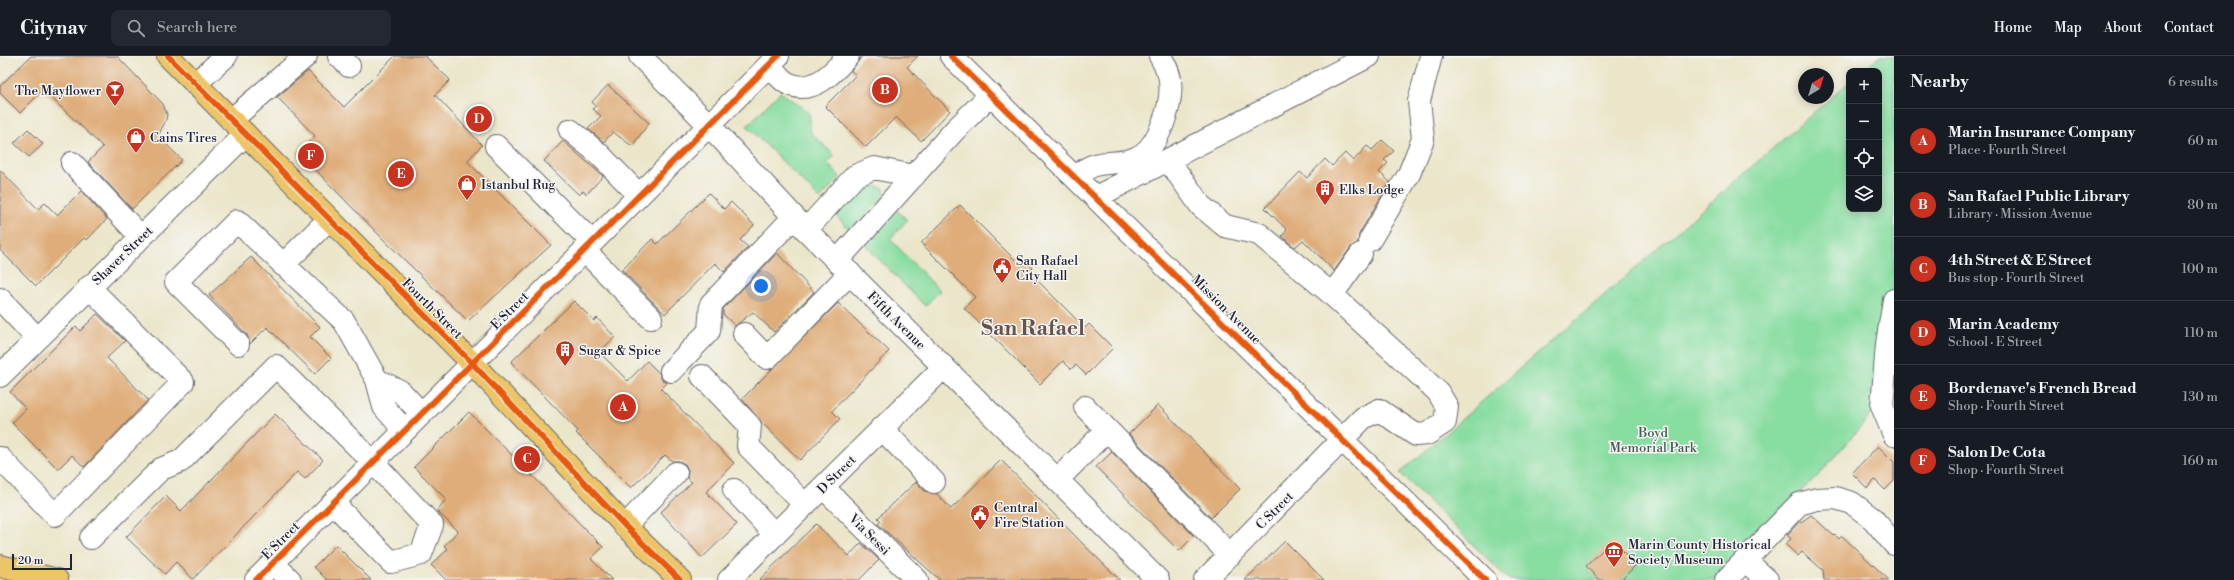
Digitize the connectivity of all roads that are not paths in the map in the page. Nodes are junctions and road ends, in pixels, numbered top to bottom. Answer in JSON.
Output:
{"nodes":[{"id":1,"x":168,"y":56,"type":"edge"},
{"id":2,"x":226,"y":56,"type":"edge"},
{"id":3,"x":306,"y":56,"type":"edge"},
{"id":4,"x":640,"y":56,"type":"edge"},
{"id":5,"x":848,"y":56,"type":"edge"},
{"id":6,"x":952,"y":56,"type":"edge"},
{"id":7,"x":1160,"y":56,"type":"edge"},
{"id":8,"x":1369,"y":56,"type":"edge"},
{"id":9,"x":1431,"y":56,"type":"edge"},
{"id":10,"x":773,"y":61,"type":"edge"},
{"id":11,"x":195,"y":84,"type":"junction"},
{"id":12,"x":991,"y":94,"type":"junction"},
{"id":13,"x":708,"y":125,"type":"junction"},
{"id":14,"x":238,"y":128,"type":"junction"},
{"id":15,"x":570,"y":130,"type":"dead end"},
{"id":16,"x":496,"y":146,"type":"dead end"},
{"id":17,"x":1168,"y":160,"type":"junction"},
{"id":18,"x":72,"y":164,"type":"dead end"},
{"id":19,"x":914,"y":176,"type":"junction"},
{"id":20,"x":1076,"y":178,"type":"junction"},
{"id":21,"x":639,"y":195,"type":"junction"},
{"id":22,"x":1096,"y":197,"type":"junction"},
{"id":23,"x":329,"y":219,"type":"junction"},
{"id":24,"x":800,"y":224,"type":"junction"},
{"id":25,"x":141,"y":237,"type":"junction"},
{"id":26,"x":588,"y":246,"type":"junction"},
{"id":27,"x":283,"y":265,"type":"junction"},
{"id":28,"x":843,"y":267,"type":"junction"},
{"id":29,"x":89,"y":287,"type":"junction"},
{"id":30,"x":1332,"y":295,"type":"junction"},
{"id":31,"x":0,"y":300,"type":"edge"},
{"id":32,"x":1894,"y":300,"type":"edge"},
{"id":33,"x":651,"y":318,"type":"dead end"},
{"id":34,"x":744,"y":334,"type":"dead end"},
{"id":35,"x":37,"y":338,"type":"junction"},
{"id":36,"x":238,"y":344,"type":"dead end"},
{"id":37,"x":472,"y":363,"type":"junction"},
{"id":38,"x":944,"y":367,"type":"junction"},
{"id":39,"x":671,"y":371,"type":"dead end"},
{"id":40,"x":0,"y":376,"type":"edge"},
{"id":41,"x":702,"y":376,"type":"dead end"},
{"id":42,"x":377,"y":380,"type":"junction"},
{"id":43,"x":1085,"y":407,"type":"dead end"},
{"id":44,"x":421,"y":413,"type":"junction"},
{"id":45,"x":881,"y":428,"type":"junction"},
{"id":46,"x":404,"y":430,"type":"junction"},
{"id":47,"x":1107,"y":430,"type":"junction"},
{"id":48,"x":1894,"y":435,"type":"edge"},
{"id":49,"x":1343,"y":440,"type":"junction"},
{"id":50,"x":0,"y":458,"type":"edge"},
{"id":51,"x":373,"y":462,"type":"junction"},
{"id":52,"x":676,"y":473,"type":"dead end"},
{"id":53,"x":1057,"y":480,"type":"junction"},
{"id":54,"x":934,"y":482,"type":"dead end"},
{"id":55,"x":823,"y":487,"type":"junction"},
{"id":56,"x":734,"y":490,"type":"dead end"},
{"id":57,"x":333,"y":503,"type":"junction"},
{"id":58,"x":805,"y":506,"type":"junction"},
{"id":59,"x":625,"y":526,"type":"junction"},
{"id":60,"x":775,"y":535,"type":"junction"},
{"id":61,"x":91,"y":538,"type":"dead end"},
{"id":62,"x":1894,"y":544,"type":"edge"},
{"id":63,"x":1230,"y":555,"type":"junction"},
{"id":64,"x":1745,"y":560,"type":"junction"},
{"id":65,"x":273,"y":563,"type":"junction"},
{"id":66,"x":0,"y":566,"type":"edge"},
{"id":67,"x":57,"y":580,"type":"edge"},
{"id":68,"x":256,"y":580,"type":"edge"},
{"id":69,"x":290,"y":580,"type":"edge"},
{"id":70,"x":680,"y":580,"type":"edge"},
{"id":71,"x":729,"y":580,"type":"edge"},
{"id":72,"x":917,"y":580,"type":"edge"},
{"id":73,"x":1158,"y":580,"type":"edge"},
{"id":74,"x":1205,"y":580,"type":"edge"},
{"id":75,"x":1485,"y":580,"type":"edge"},
{"id":76,"x":1726,"y":580,"type":"edge"},
{"id":77,"x":1767,"y":580,"type":"edge"}],
"edges":[{"from":1,"to":11,"type":"main road","name":"Fourth Street"},
{"from":2,"to":11,"type":"street"},
{"from":3,"to":14,"type":"street","name":"Shaver Street"},
{"from":4,"to":13,"type":"street","name":"Fifth Avenue"},
{"from":5,"to":10,"type":"street"},
{"from":6,"to":12,"type":"street","name":"Mission Avenue"},
{"from":7,"to":20,"type":"street"},
{"from":8,"to":17,"type":"street"},
{"from":9,"to":30,"type":"street"},
{"from":10,"to":13,"type":"street","name":"E Street"},
{"from":11,"to":14,"type":"main road","name":"Fourth Street"},
{"from":12,"to":19,"type":"street"},
{"from":12,"to":20,"type":"street","name":"Mission Avenue"},
{"from":13,"to":21,"type":"street","name":"E Street"},
{"from":13,"to":24,"type":"street","name":"Fifth Avenue"},
{"from":14,"to":23,"type":"main road","name":"Fourth Street"},
{"from":14,"to":25,"type":"street","name":"Shaver Street"},
{"from":15,"to":21,"type":"street"},
{"from":16,"to":26,"type":"street"},
{"from":17,"to":22,"type":"street"},
{"from":17,"to":30,"type":"street"},
{"from":18,"to":25,"type":"street"},
{"from":19,"to":24,"type":"street"},
{"from":19,"to":28,"type":"street"},
{"from":20,"to":22,"type":"street","name":"Mission Avenue"},
{"from":21,"to":26,"type":"street","name":"E Street"},
{"from":22,"to":49,"type":"street","name":"Mission Avenue"},
{"from":23,"to":27,"type":"street"},
{"from":23,"to":37,"type":"main road","name":"Fourth Street"},
{"from":24,"to":28,"type":"street","name":"Fifth Avenue"},
{"from":24,"to":39,"type":"street"},
{"from":25,"to":29,"type":"street","name":"Shaver Street"},
{"from":26,"to":33,"type":"street"},
{"from":26,"to":37,"type":"street","name":"E Street"},
{"from":27,"to":36,"type":"street"},
{"from":27,"to":42,"type":"street"},
{"from":28,"to":34,"type":"street"},
{"from":28,"to":38,"type":"street","name":"Fifth Avenue"},
{"from":29,"to":35,"type":"street","name":"Shaver Street"},
{"from":29,"to":50,"type":"street"},
{"from":30,"to":49,"type":"street","name":"C Street"},
{"from":31,"to":35,"type":"street"},
{"from":32,"to":48,"type":"street"},
{"from":35,"to":40,"type":"street","name":"Shaver Street"},
{"from":37,"to":44,"type":"street","name":"E Street"},
{"from":37,"to":59,"type":"main road","name":"Fourth Street"},
{"from":38,"to":45,"type":"street","name":"D Street"},
{"from":38,"to":53,"type":"street","name":"Fifth Avenue"},
{"from":41,"to":58,"type":"street"},
{"from":42,"to":44,"type":"street"},
{"from":42,"to":46,"type":"street"},
{"from":43,"to":47,"type":"street"},
{"from":44,"to":46,"type":"street","name":"E Street"},
{"from":45,"to":54,"type":"street"},
{"from":45,"to":55,"type":"street","name":"D Street"},
{"from":46,"to":51,"type":"street","name":"E Street"},
{"from":47,"to":53,"type":"street"},
{"from":47,"to":63,"type":"street"},
{"from":49,"to":63,"type":"street","name":"C Street"},
{"from":49,"to":75,"type":"street","name":"Mission Avenue"},
{"from":51,"to":57,"type":"street","name":"E Street"},
{"from":51,"to":57,"type":"street"},
{"from":51,"to":61,"type":"street"},
{"from":52,"to":59,"type":"street"},
{"from":53,"to":73,"type":"street","name":"Fifth Avenue"},
{"from":55,"to":58,"type":"street","name":"D Street"},
{"from":55,"to":72,"type":"street","name":"Via Sessi"},
{"from":56,"to":60,"type":"street"},
{"from":57,"to":65,"type":"street","name":"E Street"},
{"from":58,"to":60,"type":"street","name":"D Street"},
{"from":59,"to":70,"type":"main road","name":"Fourth Street"},
{"from":60,"to":71,"type":"street","name":"D Street"},
{"from":62,"to":64,"type":"street"},
{"from":63,"to":74,"type":"street","name":"C Street"},
{"from":64,"to":76,"type":"street"},
{"from":64,"to":77,"type":"street"},
{"from":65,"to":68,"type":"street","name":"E Street"},
{"from":65,"to":69,"type":"street"},
{"from":66,"to":67,"type":"main road"}]}
